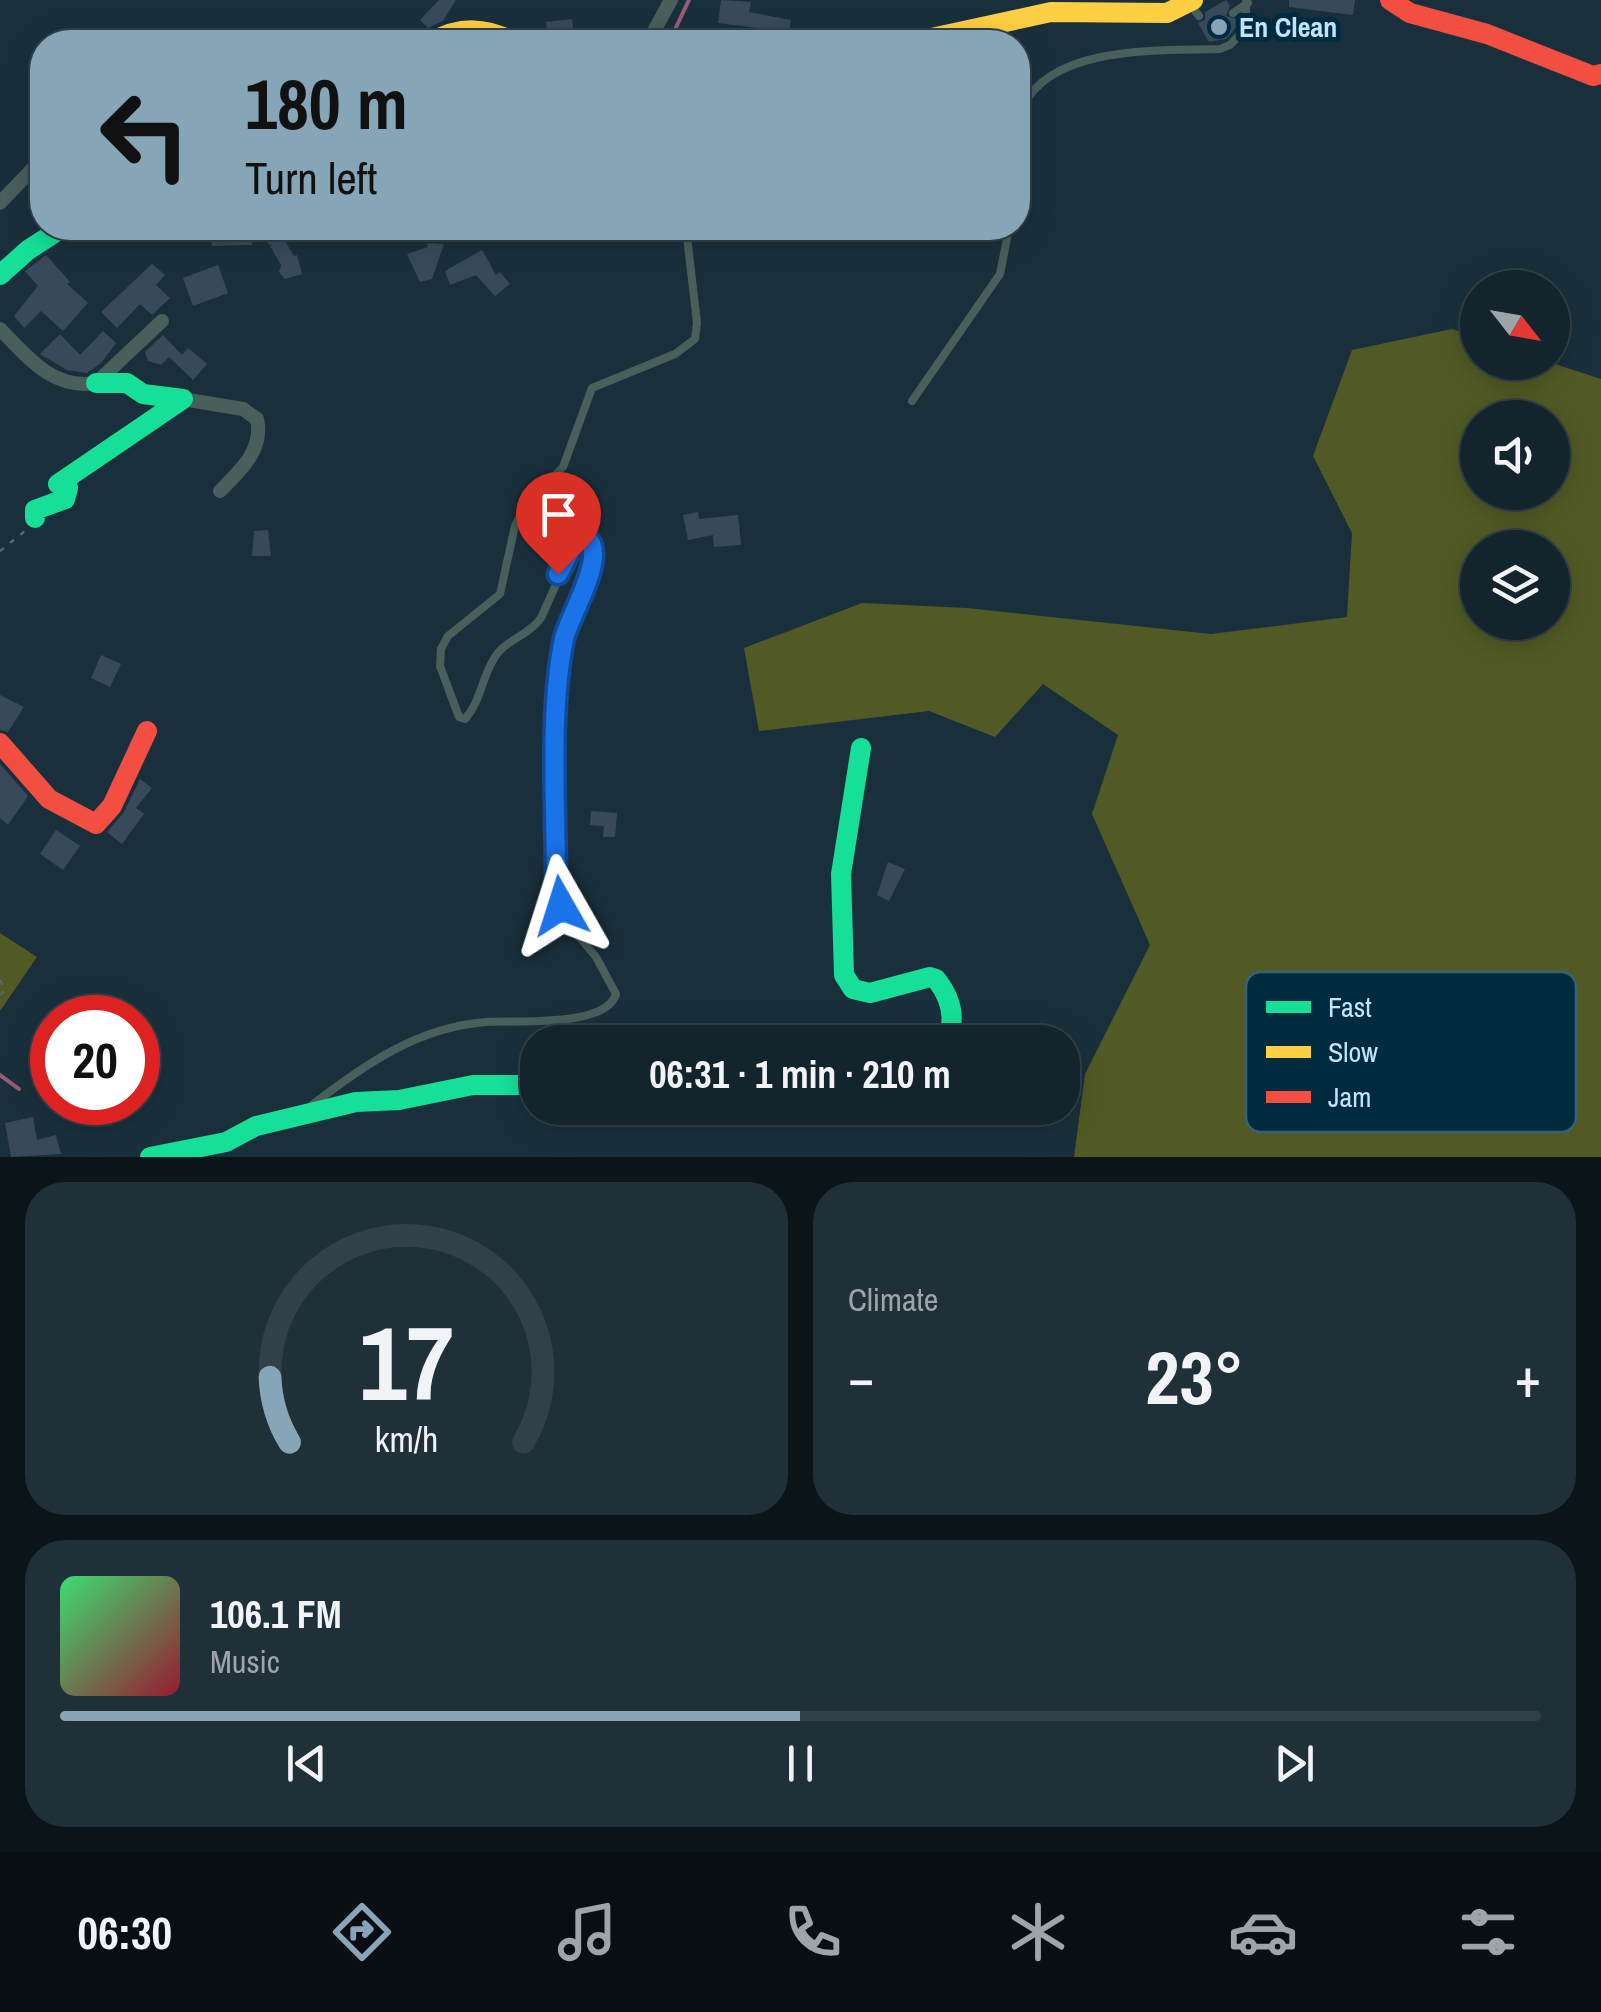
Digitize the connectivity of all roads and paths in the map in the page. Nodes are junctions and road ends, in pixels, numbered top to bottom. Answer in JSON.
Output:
{"nodes":[{"id":1,"x":671,"y":0,"type":"edge"},
{"id":2,"x":1390,"y":0,"type":"edge"},
{"id":3,"x":1247,"y":2,"type":"edge"},
{"id":4,"x":1194,"y":6,"type":"edge"},
{"id":5,"x":1233,"y":13,"type":"dead end"},
{"id":6,"x":655,"y":30,"type":"edge"},
{"id":7,"x":978,"y":30,"type":"edge"},
{"id":8,"x":1601,"y":74,"type":"edge"},
{"id":9,"x":1030,"y":96,"type":"edge"},
{"id":10,"x":30,"y":172,"type":"edge"},
{"id":11,"x":0,"y":204,"type":"edge"},
{"id":12,"x":43,"y":240,"type":"edge"},
{"id":13,"x":687,"y":240,"type":"edge"},
{"id":14,"x":1006,"y":240,"type":"edge"},
{"id":15,"x":0,"y":276,"type":"edge"},
{"id":16,"x":162,"y":321,"type":"dead end"},
{"id":17,"x":0,"y":329,"type":"edge"},
{"id":18,"x":96,"y":384,"type":"junction"},
{"id":19,"x":184,"y":399,"type":"junction"},
{"id":20,"x":912,"y":400,"type":"dead end"},
{"id":21,"x":220,"y":491,"type":"dead end"},
{"id":22,"x":35,"y":518,"type":"joint"},
{"id":23,"x":0,"y":551,"type":"edge"},
{"id":24,"x":146,"y":730,"type":"dead end"},
{"id":25,"x":0,"y":743,"type":"edge"},
{"id":26,"x":861,"y":748,"type":"dead end"},
{"id":27,"x":0,"y":978,"type":"edge"},
{"id":28,"x":0,"y":995,"type":"edge"},
{"id":29,"x":952,"y":1025,"type":"edge"},
{"id":30,"x":520,"y":1085,"type":"edge"},
{"id":31,"x":297,"y":1117,"type":"junction"},
{"id":32,"x":150,"y":1157,"type":"edge"}],
"edges":[{"from":1,"to":6,"type":"street"},
{"from":2,"to":8,"type":"street"},
{"from":3,"to":5,"type":"lane"},
{"from":3,"to":9,"type":"lane"},
{"from":4,"to":7,"type":"street"},
{"from":10,"to":11,"type":"street"},
{"from":12,"to":15,"type":"street"},
{"from":13,"to":31,"type":"lane"},
{"from":14,"to":20,"type":"lane"},
{"from":16,"to":18,"type":"street"},
{"from":17,"to":18,"type":"street"},
{"from":18,"to":19,"type":"street"},
{"from":19,"to":21,"type":"street"},
{"from":19,"to":22,"type":"street"},
{"from":22,"to":23,"type":"path"},
{"from":24,"to":25,"type":"street"},
{"from":26,"to":29,"type":"street"},
{"from":27,"to":28,"type":"path"},
{"from":30,"to":31,"type":"street"},
{"from":31,"to":32,"type":"street"}]}
